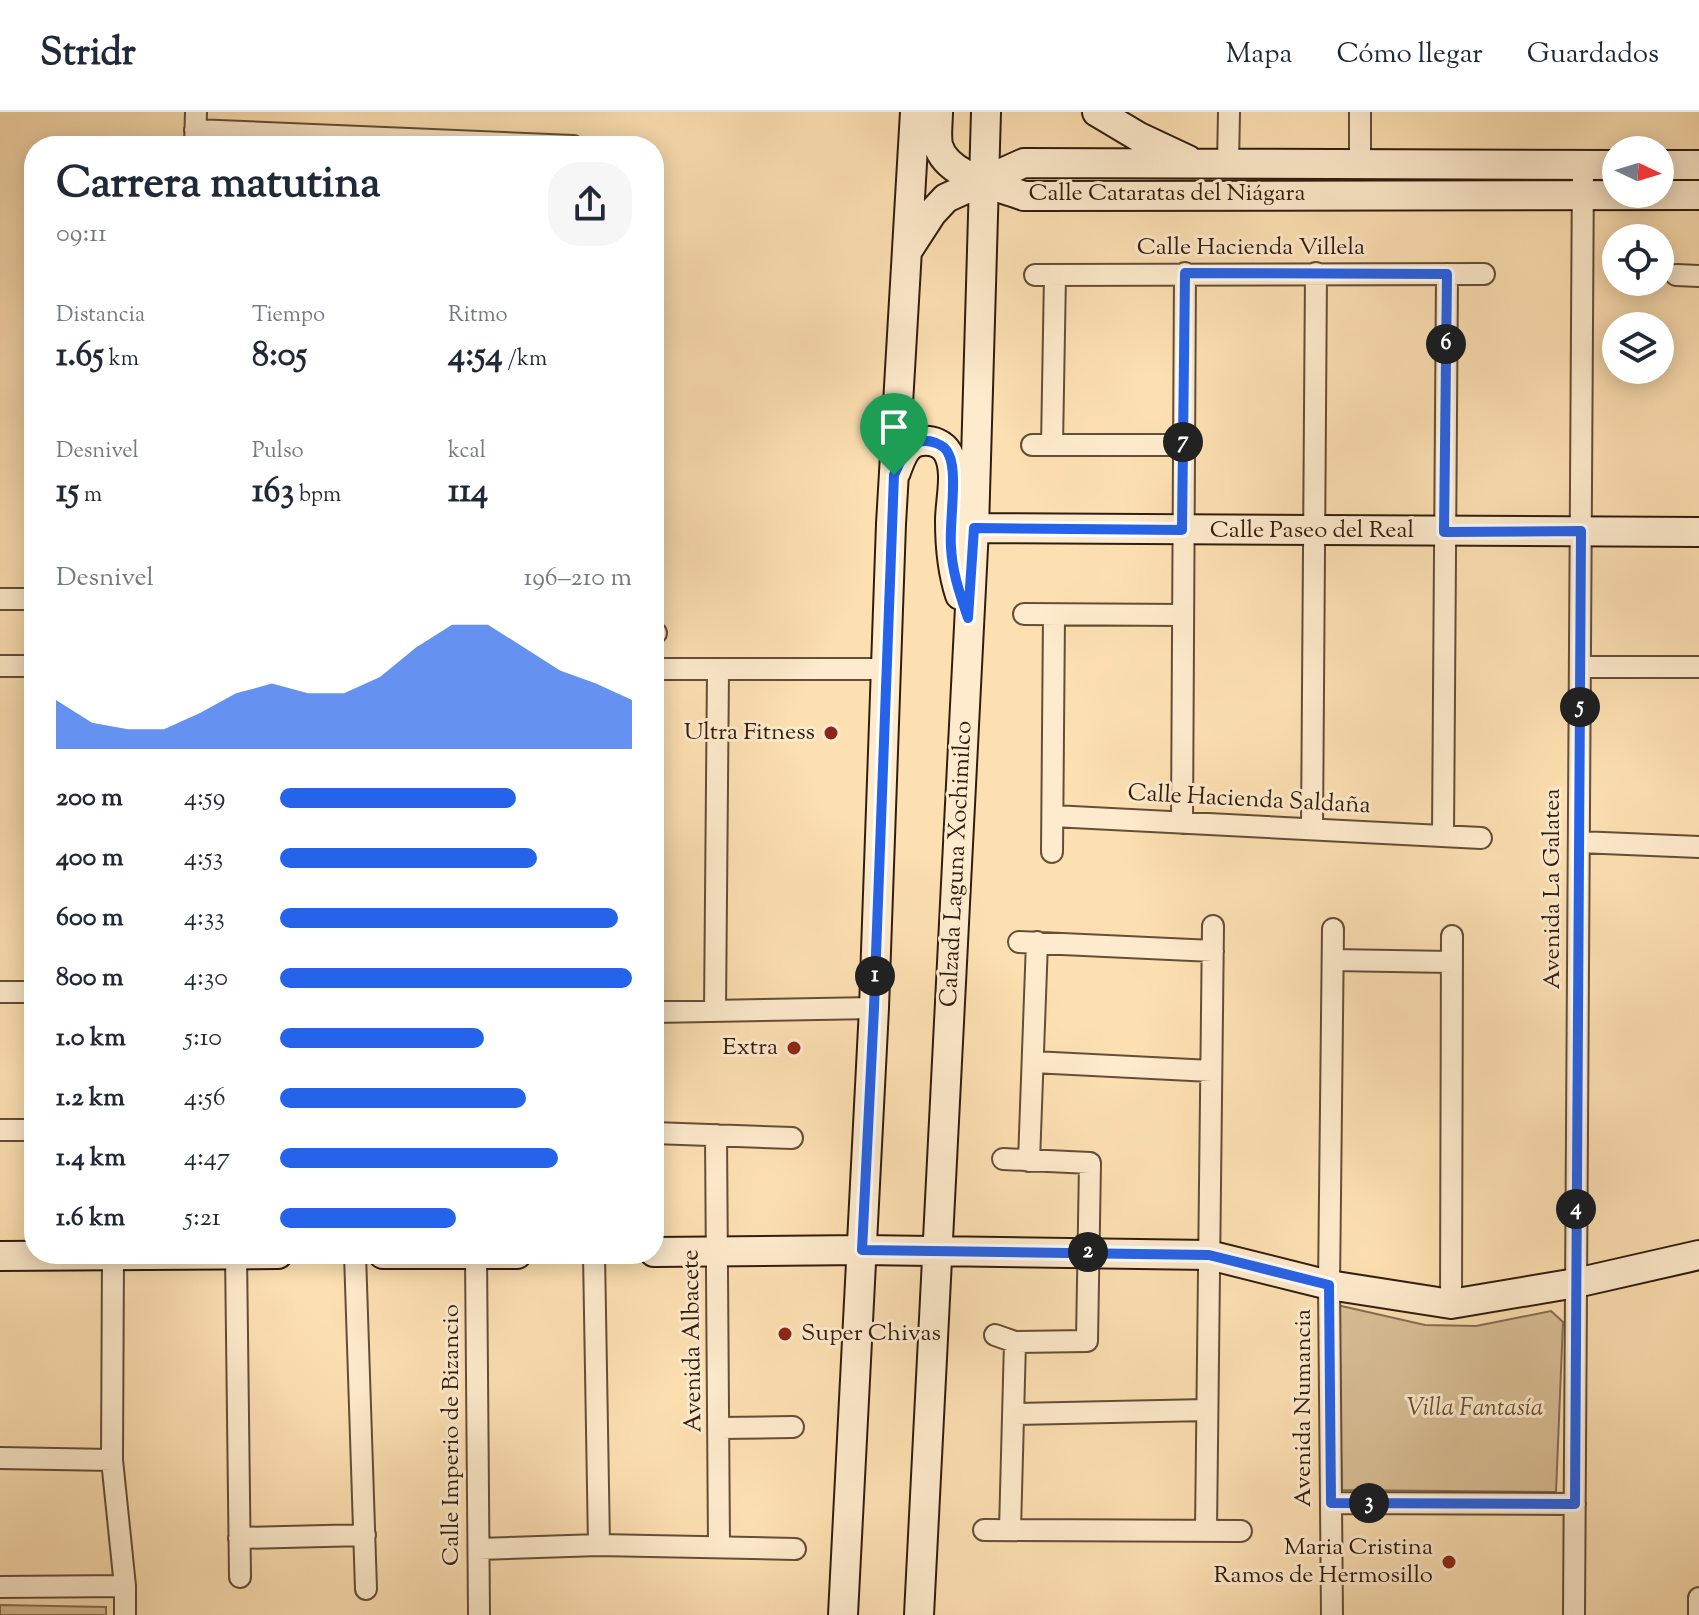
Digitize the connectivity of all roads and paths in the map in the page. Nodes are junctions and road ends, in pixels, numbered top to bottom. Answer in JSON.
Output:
{"nodes":[{"id":1,"x":915,"y":112,"type":"edge"},
{"id":2,"x":938,"y":112,"type":"edge"},
{"id":3,"x":986,"y":112,"type":"edge"},
{"id":4,"x":1097,"y":112,"type":"edge"},
{"id":5,"x":1229,"y":112,"type":"edge"},
{"id":6,"x":1360,"y":112,"type":"edge"},
{"id":7,"x":195,"y":129,"type":"edge"},
{"id":8,"x":351,"y":136,"type":"edge"},
{"id":9,"x":1196,"y":164,"type":"junction"},
{"id":10,"x":1228,"y":164,"type":"junction"},
{"id":11,"x":1583,"y":164,"type":"junction"},
{"id":12,"x":1360,"y":165,"type":"junction"},
{"id":13,"x":1602,"y":165,"type":"edge"},
{"id":14,"x":1674,"y":165,"type":"edge"},
{"id":15,"x":1699,"y":165,"type":"edge"},
{"id":16,"x":985,"y":181,"type":"junction"},
{"id":17,"x":1583,"y":194,"type":"junction"},
{"id":18,"x":1699,"y":195,"type":"edge"},
{"id":19,"x":906,"y":255,"type":"junction"},
{"id":20,"x":1185,"y":273,"type":"junction"},
{"id":21,"x":1316,"y":273,"type":"junction"},
{"id":22,"x":1447,"y":274,"type":"junction"},
{"id":23,"x":1484,"y":274,"type":"dead end"},
{"id":24,"x":1676,"y":275,"type":"dead end"},
{"id":25,"x":1699,"y":276,"type":"edge"},
{"id":26,"x":1183,"y":445,"type":"junction"},
{"id":27,"x":894,"y":475,"type":"junction"},
{"id":28,"x":974,"y":528,"type":"junction"},
{"id":29,"x":1182,"y":530,"type":"junction"},
{"id":30,"x":1581,"y":531,"type":"junction"},
{"id":31,"x":1314,"y":532,"type":"junction"},
{"id":32,"x":1444,"y":532,"type":"junction"},
{"id":33,"x":1699,"y":532,"type":"edge"},
{"id":34,"x":0,"y":599,"type":"edge"},
{"id":35,"x":24,"y":599,"type":"edge"},
{"id":36,"x":1024,"y":614,"type":"dead end"},
{"id":37,"x":1054,"y":615,"type":"junction"},
{"id":38,"x":1182,"y":615,"type":"junction"},
{"id":39,"x":968,"y":618,"type":"junction"},
{"id":40,"x":0,"y":666,"type":"edge"},
{"id":41,"x":24,"y":666,"type":"edge"},
{"id":42,"x":1580,"y":667,"type":"junction"},
{"id":43,"x":1699,"y":667,"type":"edge"},
{"id":44,"x":664,"y":669,"type":"edge"},
{"id":45,"x":887,"y":669,"type":"junction"},
{"id":46,"x":718,"y":670,"type":"junction"},
{"id":47,"x":1053,"y":816,"type":"junction"},
{"id":48,"x":1182,"y":823,"type":"junction"},
{"id":49,"x":1312,"y":829,"type":"junction"},
{"id":50,"x":1443,"y":835,"type":"junction"},
{"id":51,"x":1481,"y":838,"type":"dead end"},
{"id":52,"x":1579,"y":842,"type":"junction"},
{"id":53,"x":1699,"y":847,"type":"edge"},
{"id":54,"x":1052,"y":852,"type":"dead end"},
{"id":55,"x":1213,"y":926,"type":"dead end"},
{"id":56,"x":1333,"y":929,"type":"dead end"},
{"id":57,"x":1452,"y":936,"type":"dead end"},
{"id":58,"x":1213,"y":951,"type":"junction"},
{"id":59,"x":1333,"y":960,"type":"junction"},
{"id":60,"x":1451,"y":962,"type":"junction"},
{"id":61,"x":0,"y":992,"type":"edge"},
{"id":62,"x":24,"y":992,"type":"edge"},
{"id":63,"x":874,"y":1008,"type":"junction"},
{"id":64,"x":715,"y":1011,"type":"junction"},
{"id":65,"x":664,"y":1012,"type":"edge"},
{"id":66,"x":1033,"y":1062,"type":"junction"},
{"id":67,"x":1211,"y":1071,"type":"junction"},
{"id":68,"x":0,"y":1130,"type":"edge"},
{"id":69,"x":24,"y":1130,"type":"edge"},
{"id":70,"x":664,"y":1133,"type":"edge"},
{"id":71,"x":716,"y":1135,"type":"junction"},
{"id":72,"x":792,"y":1138,"type":"dead end"},
{"id":73,"x":1003,"y":1159,"type":"dead end"},
{"id":74,"x":1029,"y":1161,"type":"junction"},
{"id":75,"x":862,"y":1250,"type":"junction"},
{"id":76,"x":664,"y":1252,"type":"edge"},
{"id":77,"x":718,"y":1252,"type":"junction"},
{"id":78,"x":936,"y":1252,"type":"junction"},
{"id":79,"x":1088,"y":1252,"type":"junction"},
{"id":80,"x":1209,"y":1255,"type":"junction"},
{"id":81,"x":1699,"y":1255,"type":"edge"},
{"id":82,"x":0,"y":1256,"type":"edge"},
{"id":83,"x":24,"y":1256,"type":"edge"},
{"id":84,"x":113,"y":1264,"type":"edge"},
{"id":85,"x":236,"y":1264,"type":"edge"},
{"id":86,"x":355,"y":1264,"type":"edge"},
{"id":87,"x":476,"y":1264,"type":"edge"},
{"id":88,"x":594,"y":1264,"type":"edge"},
{"id":89,"x":1576,"y":1283,"type":"junction"},
{"id":90,"x":1329,"y":1285,"type":"junction"},
{"id":91,"x":1451,"y":1304,"type":"junction"},
{"id":92,"x":995,"y":1335,"type":"dead end"},
{"id":93,"x":1015,"y":1342,"type":"junction"},
{"id":94,"x":1207,"y":1410,"type":"junction"},
{"id":95,"x":1014,"y":1414,"type":"junction"},
{"id":96,"x":793,"y":1427,"type":"dead end"},
{"id":97,"x":720,"y":1428,"type":"junction"},
{"id":98,"x":0,"y":1458,"type":"edge"},
{"id":99,"x":112,"y":1460,"type":"junction"},
{"id":100,"x":1331,"y":1503,"type":"junction"},
{"id":101,"x":1575,"y":1504,"type":"junction"},
{"id":102,"x":984,"y":1530,"type":"dead end"},
{"id":103,"x":1010,"y":1530,"type":"junction"},
{"id":104,"x":1206,"y":1531,"type":"junction"},
{"id":105,"x":1241,"y":1531,"type":"dead end"},
{"id":106,"x":365,"y":1535,"type":"junction"},
{"id":107,"x":239,"y":1538,"type":"junction"},
{"id":108,"x":599,"y":1545,"type":"junction"},
{"id":109,"x":719,"y":1547,"type":"junction"},
{"id":110,"x":479,"y":1549,"type":"junction"},
{"id":111,"x":795,"y":1549,"type":"dead end"},
{"id":112,"x":240,"y":1577,"type":"dead end"},
{"id":113,"x":125,"y":1586,"type":"junction"},
{"id":114,"x":0,"y":1587,"type":"edge"},
{"id":115,"x":366,"y":1589,"type":"dead end"},
{"id":116,"x":1699,"y":1598,"type":"edge"},
{"id":117,"x":125,"y":1615,"type":"edge"},
{"id":118,"x":479,"y":1615,"type":"edge"},
{"id":119,"x":843,"y":1615,"type":"edge"},
{"id":120,"x":919,"y":1615,"type":"edge"},
{"id":121,"x":1332,"y":1615,"type":"edge"},
{"id":122,"x":1574,"y":1615,"type":"edge"},
{"id":123,"x":1699,"y":1615,"type":"edge"}],
"edges":[{"from":1,"to":19,"type":"main road"},
{"from":2,"to":16,"type":"main road"},
{"from":3,"to":16,"type":"main road","name":"Calzada Laguna Xochimilco"},
{"from":4,"to":9,"type":"main road"},
{"from":5,"to":10,"type":"street"},
{"from":6,"to":12,"type":"street"},
{"from":7,"to":8,"type":"street"},
{"from":9,"to":10,"type":"main road","name":"Calle Cataratas del Niágara"},
{"from":9,"to":16,"type":"main road","name":"Calle Cataratas del Niágara"},
{"from":10,"to":12,"type":"main road","name":"Calle Cataratas del Niágara"},
{"from":11,"to":12,"type":"main road","name":"Calle Cataratas del Niágara"},
{"from":11,"to":13,"type":"main road","name":"Calle Cataratas del Niágara"},
{"from":11,"to":17,"type":"street","name":"Avenida La Galatea"},
{"from":14,"to":15,"type":"main road"},
{"from":16,"to":17,"type":"main road","name":"Calle Cataratas del Niágara"},
{"from":16,"to":19,"type":"main road"},
{"from":16,"to":28,"type":"main road","name":"Calzada Laguna Xochimilco"},
{"from":17,"to":18,"type":"main road","name":"Calle Cataratas del Niágara"},
{"from":17,"to":30,"type":"street","name":"Avenida La Galatea"},
{"from":19,"to":27,"type":"main road"},
{"from":20,"to":21,"type":"street","name":"Calle Hacienda Villela"},
{"from":20,"to":26,"type":"street"},
{"from":20,"to":26,"type":"street","name":"Calle Hacienda Villela"},
{"from":21,"to":22,"type":"street","name":"Calle Hacienda Villela"},
{"from":21,"to":31,"type":"street"},
{"from":22,"to":23,"type":"street","name":"Calle Hacienda Villela"},
{"from":22,"to":32,"type":"street"},
{"from":24,"to":25,"type":"street"},
{"from":26,"to":29,"type":"street"},
{"from":27,"to":39,"type":"main road"},
{"from":27,"to":45,"type":"main road"},
{"from":28,"to":29,"type":"main road","name":"Calle Paseo del Real"},
{"from":28,"to":39,"type":"main road","name":"Calzada Laguna Xochimilco"},
{"from":29,"to":31,"type":"main road","name":"Calle Paseo del Real"},
{"from":29,"to":38,"type":"street"},
{"from":30,"to":32,"type":"main road","name":"Calle Paseo del Real"},
{"from":30,"to":33,"type":"main road","name":"Calle Paseo del Real"},
{"from":30,"to":42,"type":"street","name":"Avenida La Galatea"},
{"from":31,"to":32,"type":"main road","name":"Calle Paseo del Real"},
{"from":31,"to":49,"type":"street"},
{"from":32,"to":50,"type":"street"},
{"from":34,"to":35,"type":"street"},
{"from":36,"to":37,"type":"street"},
{"from":37,"to":38,"type":"street"},
{"from":37,"to":47,"type":"street"},
{"from":38,"to":48,"type":"street"},
{"from":39,"to":78,"type":"main road","name":"Calzada Laguna Xochimilco"},
{"from":40,"to":41,"type":"street"},
{"from":42,"to":43,"type":"street"},
{"from":42,"to":52,"type":"street","name":"Avenida La Galatea"},
{"from":44,"to":46,"type":"street"},
{"from":45,"to":46,"type":"street"},
{"from":45,"to":63,"type":"main road"},
{"from":46,"to":64,"type":"street"},
{"from":47,"to":48,"type":"street","name":"Calle Hacienda Saldaña"},
{"from":47,"to":54,"type":"street"},
{"from":48,"to":49,"type":"street","name":"Calle Hacienda Saldaña"},
{"from":49,"to":50,"type":"street","name":"Calle Hacienda Saldaña"},
{"from":50,"to":51,"type":"street","name":"Calle Hacienda Saldaña"},
{"from":52,"to":53,"type":"street"},
{"from":52,"to":89,"type":"street","name":"Avenida La Galatea"},
{"from":55,"to":58,"type":"street"},
{"from":56,"to":59,"type":"street","name":"Avenida Numancia"},
{"from":57,"to":60,"type":"street"},
{"from":58,"to":66,"type":"street"},
{"from":58,"to":67,"type":"street"},
{"from":59,"to":60,"type":"street"},
{"from":59,"to":90,"type":"street","name":"Avenida Numancia"},
{"from":60,"to":91,"type":"street"},
{"from":61,"to":62,"type":"street"},
{"from":63,"to":64,"type":"street"},
{"from":63,"to":75,"type":"main road"},
{"from":64,"to":65,"type":"street"},
{"from":66,"to":67,"type":"street"},
{"from":66,"to":74,"type":"street"},
{"from":67,"to":80,"type":"street"},
{"from":68,"to":69,"type":"street"},
{"from":70,"to":71,"type":"street"},
{"from":71,"to":72,"type":"street"},
{"from":71,"to":77,"type":"street","name":"Avenida Albacete"},
{"from":73,"to":74,"type":"street"},
{"from":74,"to":79,"type":"street"},
{"from":75,"to":77,"type":"main road"},
{"from":75,"to":78,"type":"main road"},
{"from":75,"to":119,"type":"main road"},
{"from":76,"to":77,"type":"main road"},
{"from":77,"to":97,"type":"street","name":"Avenida Albacete"},
{"from":78,"to":79,"type":"main road"},
{"from":78,"to":120,"type":"main road","name":"Calzada Laguna Xochimilco"},
{"from":79,"to":80,"type":"main road"},
{"from":79,"to":93,"type":"street"},
{"from":80,"to":90,"type":"main road"},
{"from":80,"to":94,"type":"street"},
{"from":81,"to":89,"type":"main road"},
{"from":82,"to":83,"type":"main road"},
{"from":84,"to":99,"type":"street"},
{"from":85,"to":107,"type":"street"},
{"from":86,"to":106,"type":"street"},
{"from":87,"to":110,"type":"street","name":"Calle Imperio de Bizancio"},
{"from":88,"to":108,"type":"street"},
{"from":89,"to":91,"type":"main road"},
{"from":89,"to":101,"type":"street","name":"Avenida La Galatea"},
{"from":90,"to":91,"type":"main road"},
{"from":90,"to":100,"type":"street","name":"Avenida Numancia"},
{"from":92,"to":93,"type":"street"},
{"from":93,"to":95,"type":"street"},
{"from":94,"to":95,"type":"street"},
{"from":94,"to":104,"type":"street"},
{"from":95,"to":103,"type":"street"},
{"from":96,"to":97,"type":"street"},
{"from":97,"to":109,"type":"street","name":"Avenida Albacete"},
{"from":98,"to":99,"type":"street"},
{"from":99,"to":113,"type":"street"},
{"from":100,"to":101,"type":"street"},
{"from":100,"to":121,"type":"street","name":"Avenida Numancia"},
{"from":101,"to":122,"type":"street","name":"Avenida La Galatea"},
{"from":102,"to":103,"type":"street"},
{"from":103,"to":104,"type":"street"},
{"from":104,"to":105,"type":"street"},
{"from":106,"to":107,"type":"street"},
{"from":106,"to":115,"type":"street"},
{"from":107,"to":112,"type":"street"},
{"from":108,"to":109,"type":"street"},
{"from":108,"to":110,"type":"street"},
{"from":109,"to":111,"type":"street"},
{"from":110,"to":118,"type":"street","name":"Calle Imperio de Bizancio"},
{"from":113,"to":114,"type":"street"},
{"from":113,"to":117,"type":"street"},
{"from":116,"to":123,"type":"street"}]}
